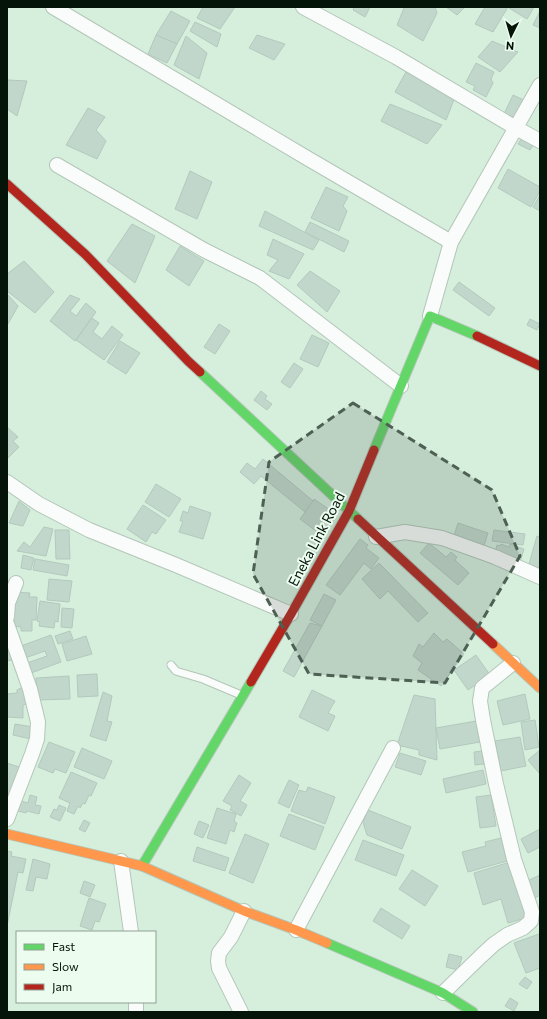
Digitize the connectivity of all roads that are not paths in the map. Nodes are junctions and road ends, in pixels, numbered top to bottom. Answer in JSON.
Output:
{"nodes":[{"id":1,"x":53,"y":7,"type":"edge"},
{"id":2,"x":303,"y":7,"type":"edge"},
{"id":3,"x":540,"y":85,"type":"edge"},
{"id":4,"x":516,"y":128,"type":"junction"},
{"id":5,"x":540,"y":142,"type":"edge"},
{"id":6,"x":57,"y":165,"type":"dead end"},
{"id":7,"x":7,"y":184,"type":"edge"},
{"id":8,"x":452,"y":242,"type":"junction"},
{"id":9,"x":430,"y":316,"type":"junction"},
{"id":10,"x":540,"y":366,"type":"edge"},
{"id":11,"x":401,"y":386,"type":"junction"},
{"id":12,"x":7,"y":482,"type":"edge"},
{"id":13,"x":349,"y":511,"type":"junction"},
{"id":14,"x":376,"y":537,"type":"junction"},
{"id":15,"x":540,"y":576,"type":"edge"},
{"id":16,"x":16,"y":583,"type":"dead end"},
{"id":17,"x":291,"y":614,"type":"junction"},
{"id":18,"x":7,"y":617,"type":"edge"},
{"id":19,"x":7,"y":624,"type":"edge"},
{"id":20,"x":513,"y":663,"type":"junction"},
{"id":21,"x":171,"y":665,"type":"dead end"},
{"id":22,"x":540,"y":688,"type":"edge"},
{"id":23,"x":243,"y":695,"type":"junction"},
{"id":24,"x":393,"y":748,"type":"dead end"},
{"id":25,"x":7,"y":819,"type":"edge"},
{"id":26,"x":7,"y":834,"type":"edge"},
{"id":27,"x":121,"y":861,"type":"junction"},
{"id":28,"x":142,"y":866,"type":"junction"},
{"id":29,"x":244,"y":911,"type":"junction"},
{"id":30,"x":296,"y":930,"type":"junction"},
{"id":31,"x":131,"y":931,"type":"edge"},
{"id":32,"x":444,"y":994,"type":"junction"},
{"id":33,"x":241,"y":1012,"type":"edge"},
{"id":34,"x":473,"y":1012,"type":"edge"}],
"edges":[{"from":1,"to":8,"type":"street"},
{"from":2,"to":4,"type":"street"},
{"from":3,"to":4,"type":"street"},
{"from":4,"to":5,"type":"street"},
{"from":4,"to":8,"type":"street"},
{"from":6,"to":11,"type":"street"},
{"from":7,"to":13,"type":"street"},
{"from":8,"to":9,"type":"street"},
{"from":9,"to":10,"type":"street"},
{"from":9,"to":11,"type":"street","name":"Eneka Link Road"},
{"from":11,"to":13,"type":"street","name":"Eneka Link Road"},
{"from":12,"to":17,"type":"street"},
{"from":13,"to":14,"type":"street"},
{"from":13,"to":17,"type":"street","name":"Eneka Link Road"},
{"from":14,"to":15,"type":"street"},
{"from":14,"to":20,"type":"street"},
{"from":16,"to":18,"type":"street"},
{"from":17,"to":23,"type":"street","name":"Eneka Link Road"},
{"from":19,"to":25,"type":"street"},
{"from":20,"to":22,"type":"street"},
{"from":20,"to":32,"type":"street"},
{"from":21,"to":23,"type":"lane"},
{"from":23,"to":28,"type":"street","name":"Eneka Link Road"},
{"from":24,"to":30,"type":"street"},
{"from":26,"to":27,"type":"street"},
{"from":27,"to":28,"type":"street"},
{"from":27,"to":31,"type":"street"},
{"from":28,"to":29,"type":"street"},
{"from":29,"to":30,"type":"street"},
{"from":29,"to":33,"type":"street"},
{"from":30,"to":32,"type":"street"},
{"from":32,"to":34,"type":"street"}]}
